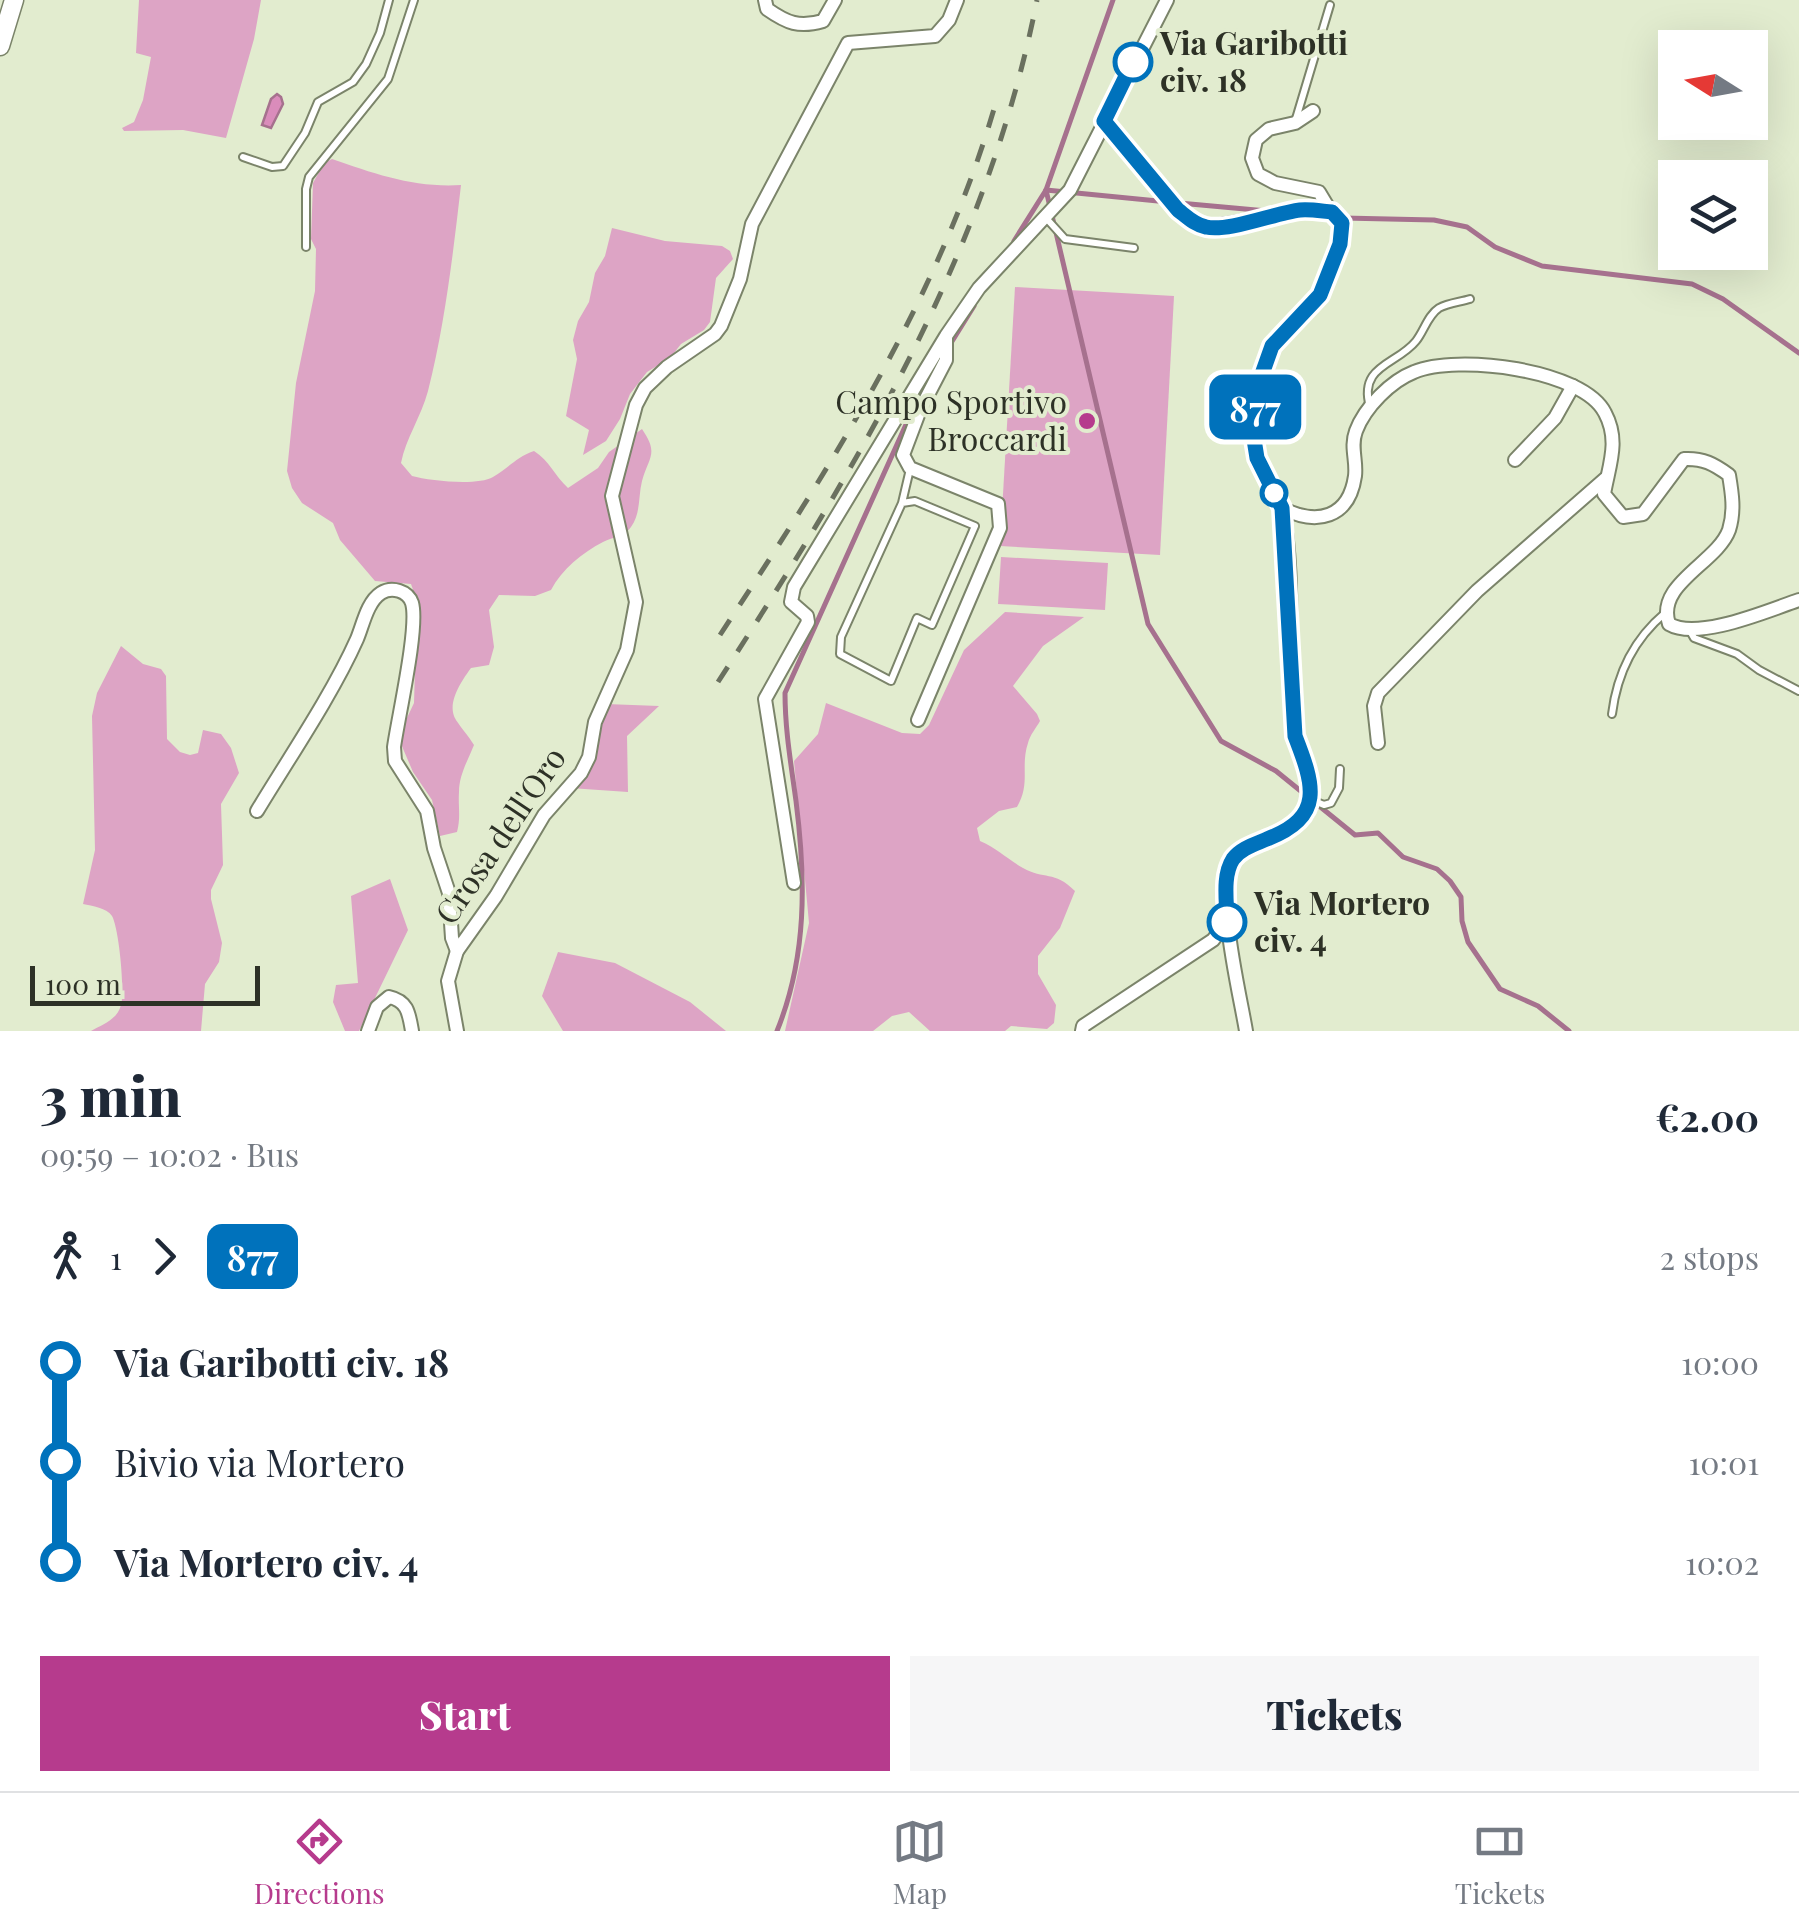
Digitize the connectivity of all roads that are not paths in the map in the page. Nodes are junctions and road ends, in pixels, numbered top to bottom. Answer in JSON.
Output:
{"nodes":[{"id":1,"x":14,"y":0,"type":"edge"},
{"id":2,"x":389,"y":0,"type":"edge"},
{"id":3,"x":414,"y":0,"type":"edge"},
{"id":4,"x":765,"y":0,"type":"edge"},
{"id":5,"x":835,"y":0,"type":"edge"},
{"id":6,"x":957,"y":0,"type":"edge"},
{"id":7,"x":1167,"y":0,"type":"edge"},
{"id":8,"x":1330,"y":6,"type":"dead end"},
{"id":9,"x":0,"y":46,"type":"edge"},
{"id":10,"x":1313,"y":111,"type":"dead end"},
{"id":11,"x":1104,"y":121,"type":"junction"},
{"id":12,"x":1295,"y":123,"type":"junction"},
{"id":13,"x":242,"y":157,"type":"dead end"},
{"id":14,"x":1332,"y":212,"type":"junction"},
{"id":15,"x":1045,"y":216,"type":"junction"},
{"id":16,"x":306,"y":246,"type":"dead end"},
{"id":17,"x":1134,"y":248,"type":"dead end"},
{"id":18,"x":1470,"y":299,"type":"dead end"},
{"id":19,"x":946,"y":336,"type":"junction"},
{"id":20,"x":1573,"y":386,"type":"junction"},
{"id":21,"x":1370,"y":408,"type":"junction"},
{"id":22,"x":1515,"y":460,"type":"dead end"},
{"id":23,"x":910,"y":468,"type":"junction"},
{"id":24,"x":1607,"y":477,"type":"junction"},
{"id":25,"x":902,"y":504,"type":"junction"},
{"id":26,"x":1282,"y":508,"type":"junction"},
{"id":27,"x":1799,"y":600,"type":"edge"},
{"id":28,"x":1666,"y":613,"type":"junction"},
{"id":29,"x":1690,"y":631,"type":"junction"},
{"id":30,"x":1799,"y":691,"type":"edge"},
{"id":31,"x":1612,"y":714,"type":"dead end"},
{"id":32,"x":918,"y":720,"type":"dead end"},
{"id":33,"x":1378,"y":742,"type":"dead end"},
{"id":34,"x":1340,"y":768,"type":"dead end"},
{"id":35,"x":1311,"y":799,"type":"junction"},
{"id":36,"x":257,"y":811,"type":"dead end"},
{"id":37,"x":794,"y":883,"type":"dead end"},
{"id":38,"x":1227,"y":922,"type":"junction"},
{"id":39,"x":457,"y":950,"type":"junction"},
{"id":40,"x":368,"y":1031,"type":"edge"},
{"id":41,"x":412,"y":1031,"type":"edge"},
{"id":42,"x":457,"y":1031,"type":"edge"},
{"id":43,"x":1082,"y":1031,"type":"edge"},
{"id":44,"x":1246,"y":1031,"type":"edge"}],
"edges":[{"from":1,"to":9,"type":"main road"},
{"from":2,"to":13,"type":"lane"},
{"from":3,"to":16,"type":"lane"},
{"from":4,"to":5,"type":"street"},
{"from":6,"to":39,"type":"street","name":"Crosa dell'Oro"},
{"from":7,"to":11,"type":"street"},
{"from":8,"to":12,"type":"lane"},
{"from":10,"to":12,"type":"street"},
{"from":11,"to":14,"type":"street"},
{"from":11,"to":15,"type":"street"},
{"from":12,"to":14,"type":"street"},
{"from":14,"to":26,"type":"street"},
{"from":15,"to":17,"type":"lane"},
{"from":15,"to":19,"type":"street"},
{"from":18,"to":21,"type":"lane"},
{"from":19,"to":23,"type":"street"},
{"from":19,"to":37,"type":"street"},
{"from":20,"to":21,"type":"street"},
{"from":20,"to":22,"type":"street"},
{"from":20,"to":24,"type":"street"},
{"from":21,"to":26,"type":"street"},
{"from":23,"to":25,"type":"lane"},
{"from":23,"to":32,"type":"street"},
{"from":24,"to":28,"type":"street"},
{"from":24,"to":33,"type":"street"},
{"from":25,"to":25,"type":"lane"},
{"from":26,"to":35,"type":"street"},
{"from":27,"to":29,"type":"street"},
{"from":28,"to":29,"type":"street"},
{"from":28,"to":31,"type":"lane"},
{"from":29,"to":30,"type":"lane"},
{"from":34,"to":35,"type":"lane"},
{"from":35,"to":38,"type":"street"},
{"from":36,"to":39,"type":"street"},
{"from":38,"to":43,"type":"street"},
{"from":38,"to":44,"type":"street"},
{"from":39,"to":42,"type":"street","name":"Crosa dell'Oro"},
{"from":40,"to":41,"type":"street"}]}
